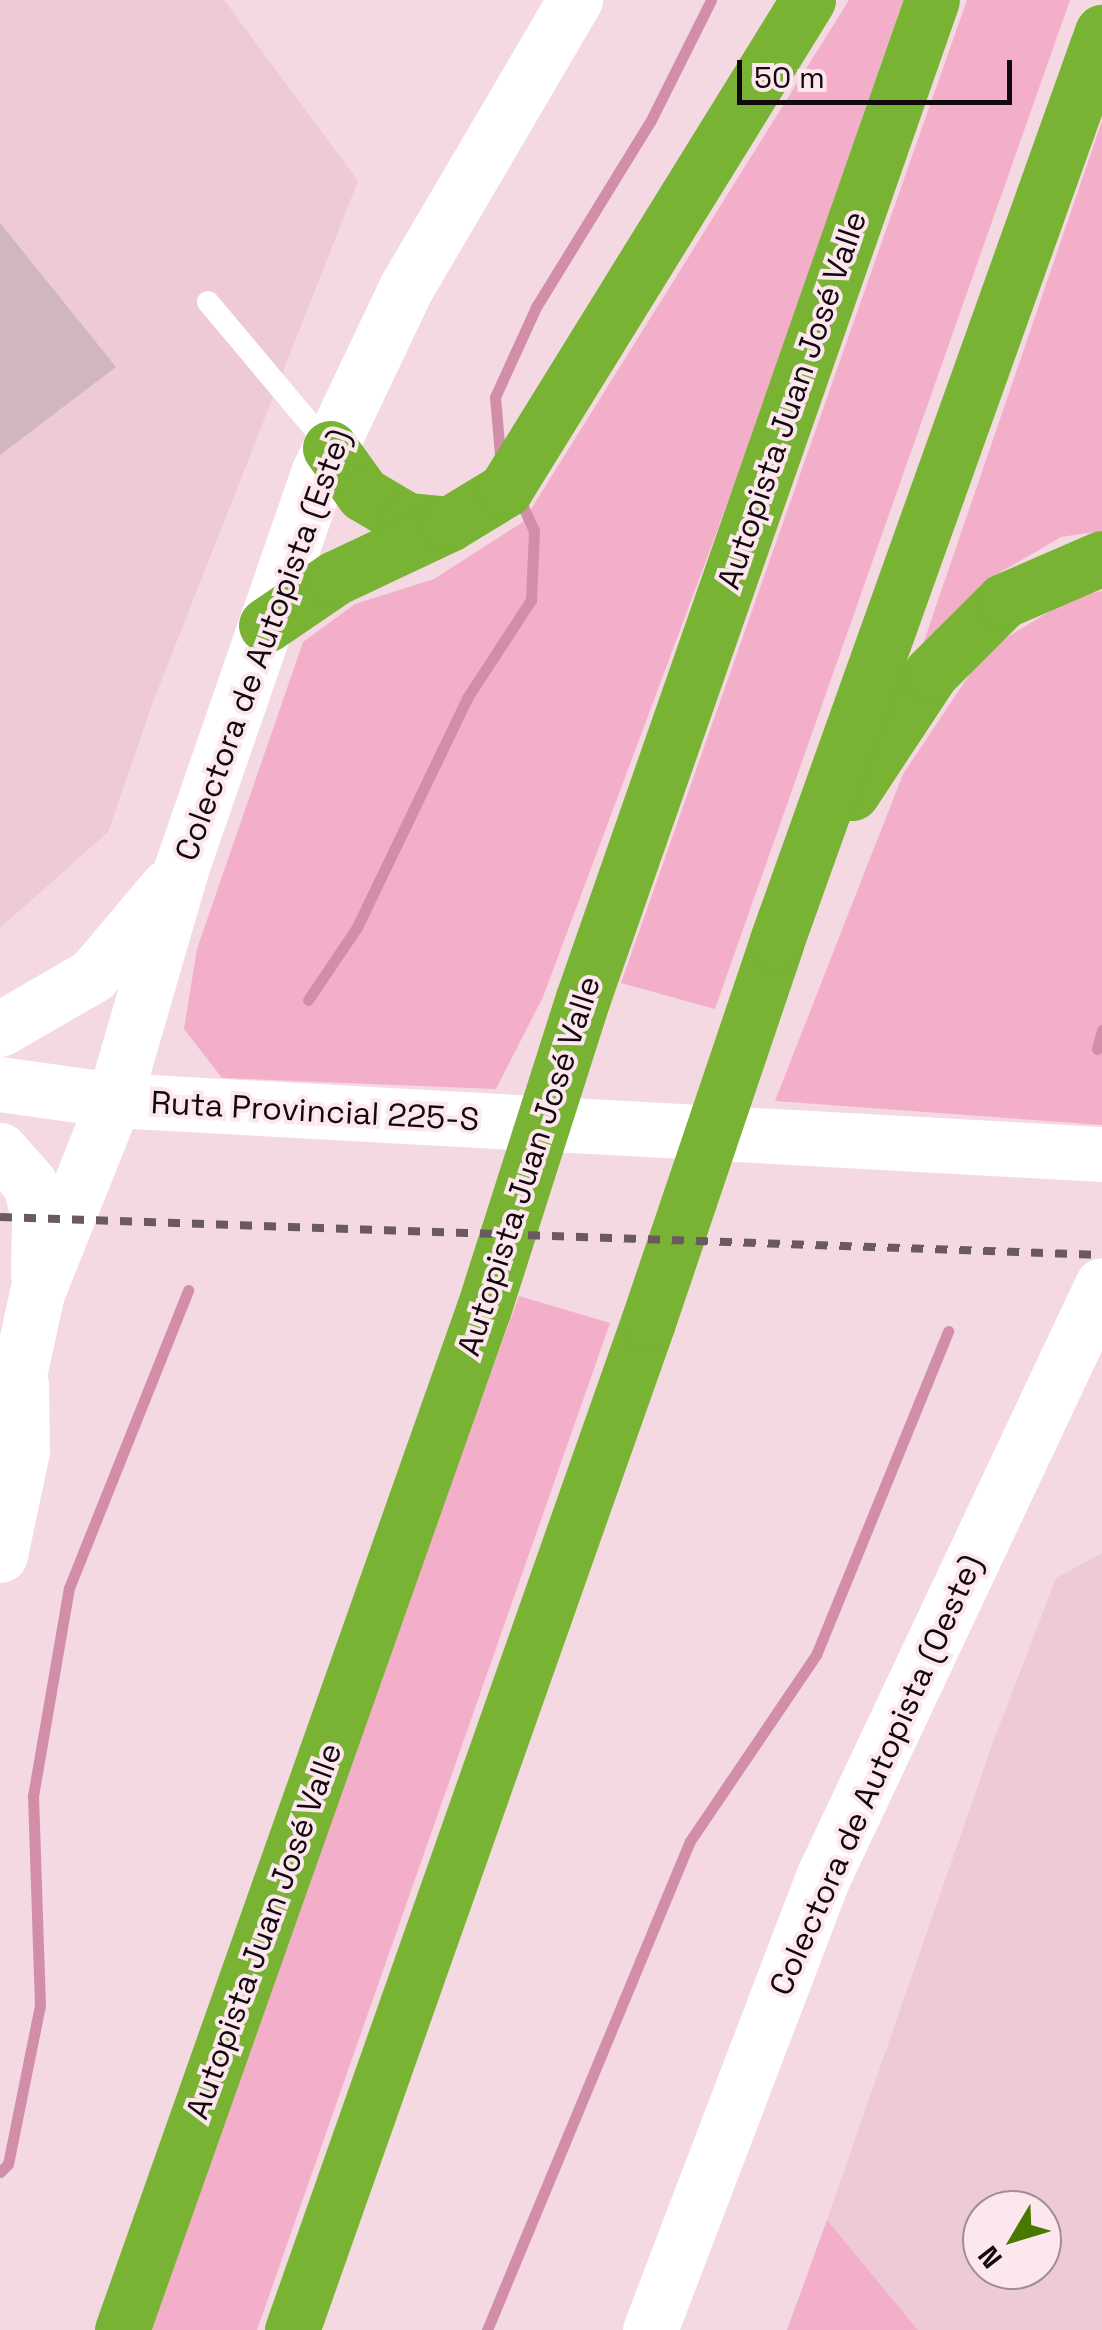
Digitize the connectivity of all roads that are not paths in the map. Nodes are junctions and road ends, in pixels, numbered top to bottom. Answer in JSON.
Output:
{"nodes":[{"id":1,"x":576,"y":0,"type":"edge"},
{"id":2,"x":808,"y":0,"type":"edge"},
{"id":3,"x":932,"y":0,"type":"edge"},
{"id":4,"x":1102,"y":32,"type":"edge"},
{"id":5,"x":208,"y":302,"type":"dead end"},
{"id":6,"x":330,"y":448,"type":"junction"},
{"id":7,"x":449,"y":524,"type":"junction"},
{"id":8,"x":1102,"y":558,"type":"edge"},
{"id":9,"x":266,"y":625,"type":"junction"},
{"id":10,"x":181,"y":869,"type":"junction"},
{"id":11,"x":776,"y":943,"type":"junction"},
{"id":12,"x":0,"y":1029,"type":"edge"},
{"id":13,"x":0,"y":1084,"type":"edge"},
{"id":14,"x":114,"y":1100,"type":"junction"},
{"id":15,"x":0,"y":1150,"type":"edge"},
{"id":16,"x":1102,"y":1154,"type":"edge"},
{"id":17,"x":1102,"y":1285,"type":"edge"},
{"id":18,"x":37,"y":1293,"type":"junction"},
{"id":19,"x":20,"y":1370,"type":"junction"},
{"id":20,"x":0,"y":1424,"type":"edge"},
{"id":21,"x":0,"y":1555,"type":"edge"},
{"id":22,"x":122,"y":2330,"type":"edge"},
{"id":23,"x":292,"y":2330,"type":"edge"},
{"id":24,"x":650,"y":2330,"type":"edge"}],
"edges":[{"from":1,"to":6,"type":"main road","name":"Colectora de Autopista (Este)"},
{"from":2,"to":7,"type":"highway"},
{"from":3,"to":22,"type":"highway","name":"Autopista Juan José Valle"},
{"from":4,"to":11,"type":"highway"},
{"from":5,"to":6,"type":"lane"},
{"from":6,"to":7,"type":"highway"},
{"from":6,"to":9,"type":"main road","name":"Colectora de Autopista (Este)"},
{"from":7,"to":9,"type":"highway"},
{"from":8,"to":11,"type":"highway"},
{"from":9,"to":10,"type":"main road","name":"Colectora de Autopista (Este)"},
{"from":10,"to":12,"type":"main road"},
{"from":10,"to":14,"type":"main road","name":"Colectora de Autopista (Este)"},
{"from":11,"to":23,"type":"highway"},
{"from":13,"to":14,"type":"main road"},
{"from":14,"to":16,"type":"main road","name":"Ruta Provincial 225-S"},
{"from":14,"to":18,"type":"main road","name":"Ruta Provincial 225-S"},
{"from":15,"to":18,"type":"main road"},
{"from":17,"to":24,"type":"main road","name":"Colectora de Autopista (Oeste)"},
{"from":18,"to":19,"type":"main road","name":"Ruta Provincial 225-S"},
{"from":19,"to":20,"type":"main road","name":"Ruta Provincial 225-S"},
{"from":19,"to":21,"type":"main road","name":"Ruta Provincial 225-S"}]}
